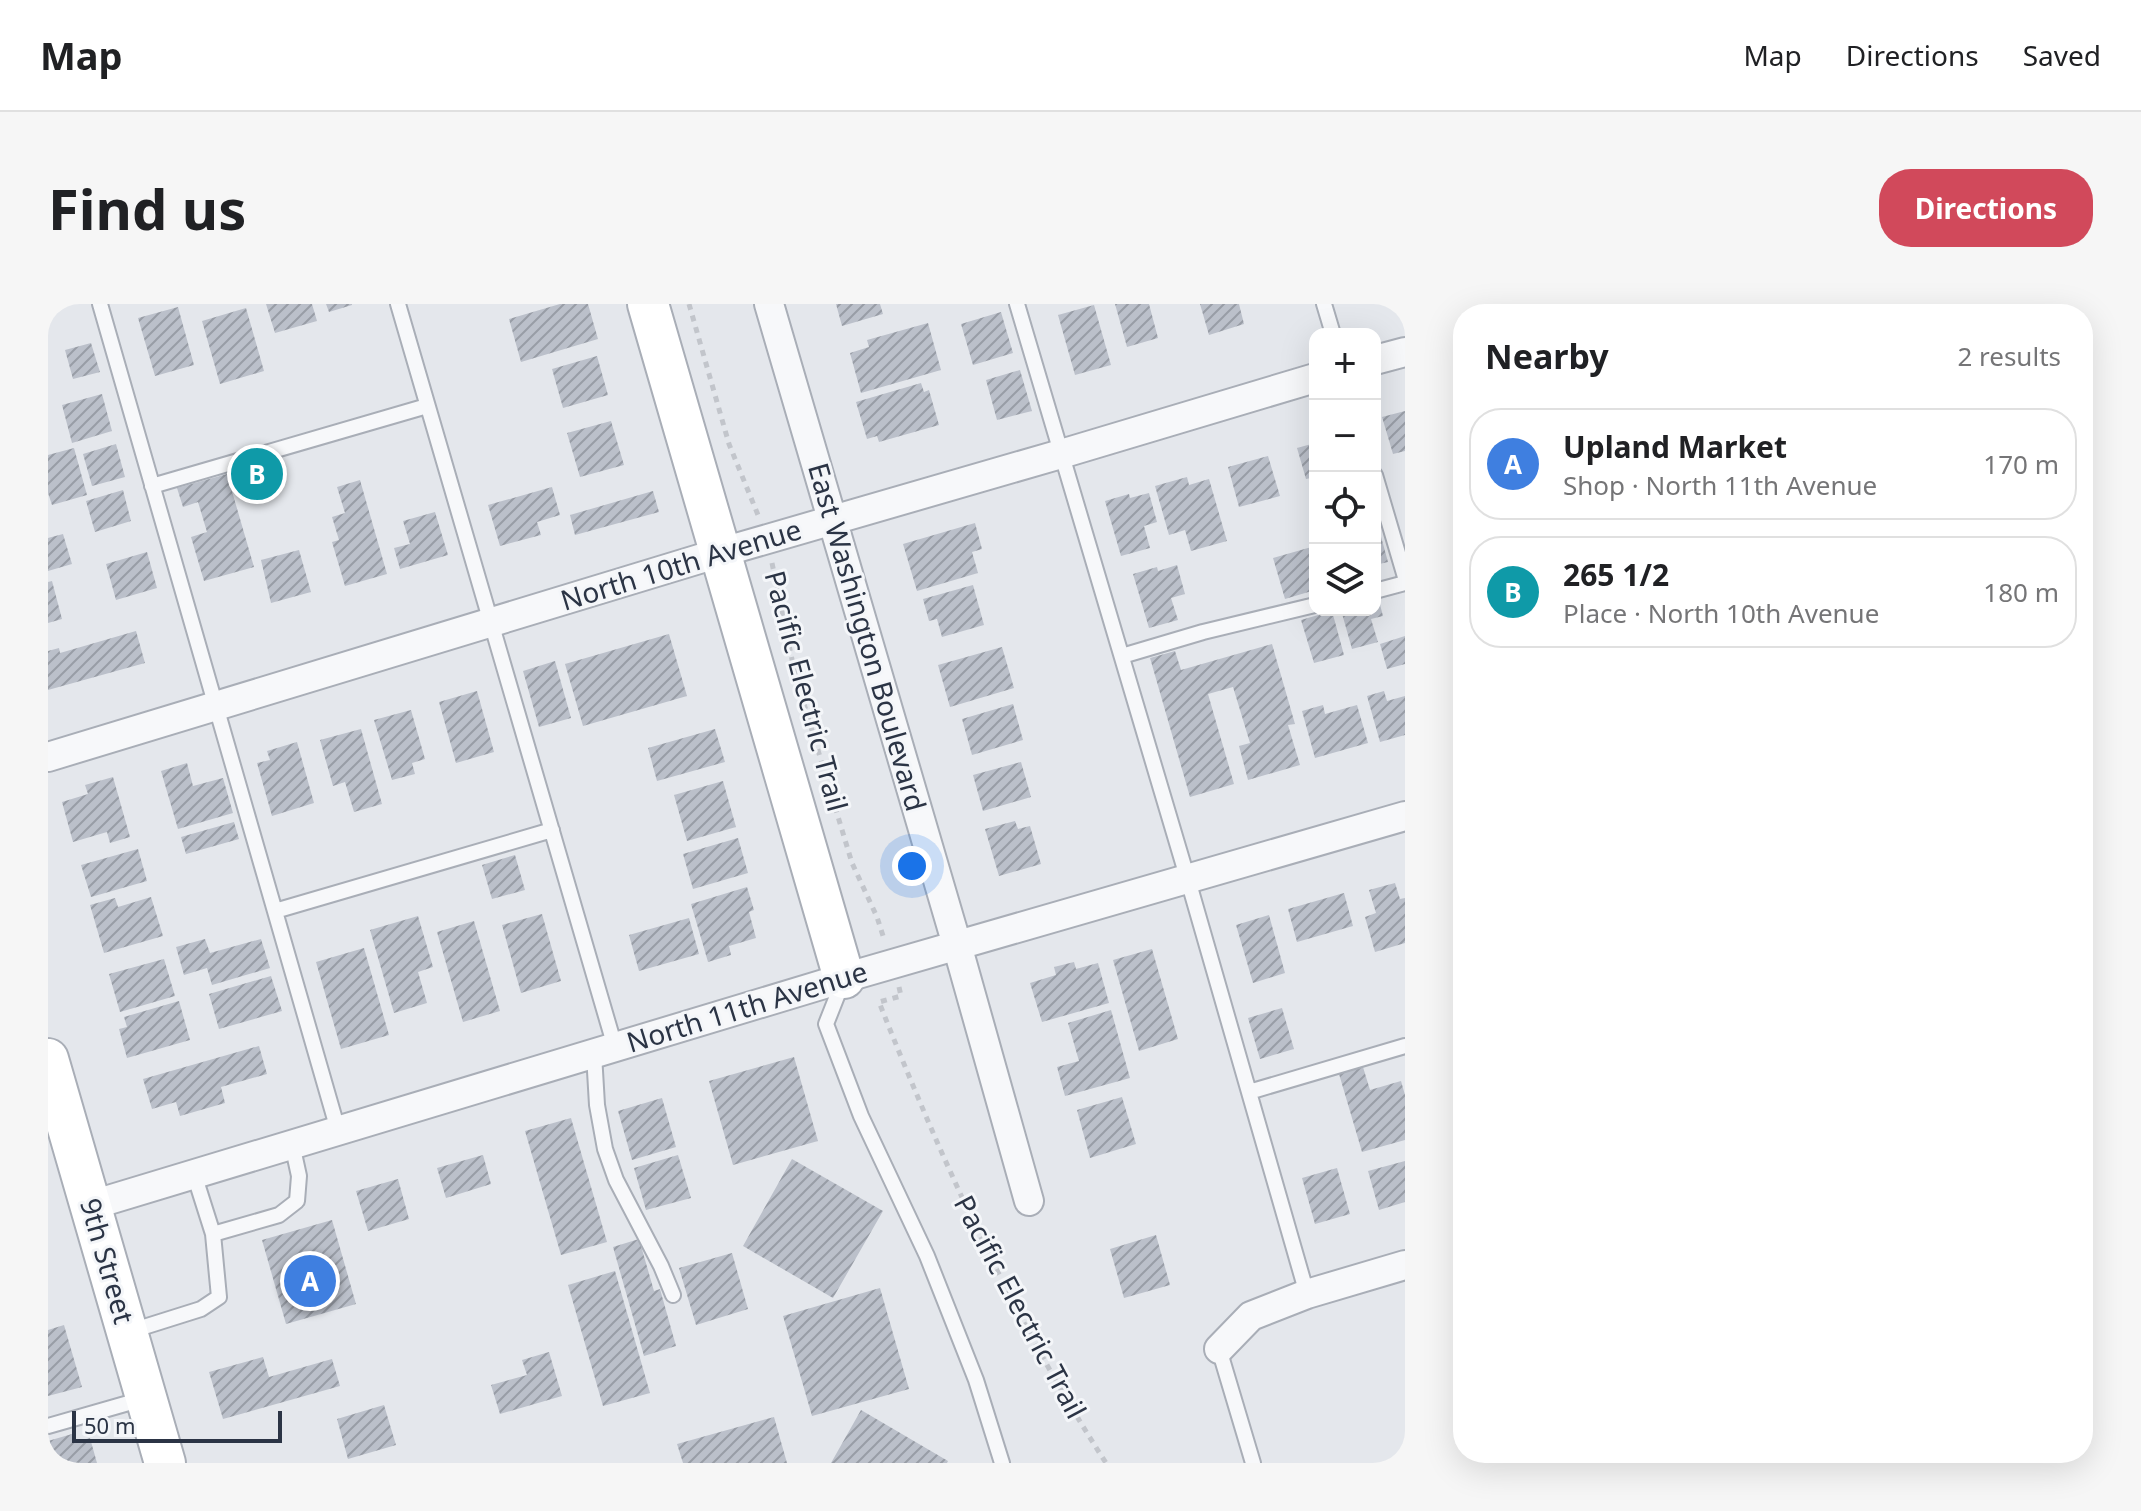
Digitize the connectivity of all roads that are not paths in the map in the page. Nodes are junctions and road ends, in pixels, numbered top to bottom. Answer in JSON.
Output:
{"nodes":[{"id":1,"x":100,"y":304,"type":"edge"},
{"id":2,"x":398,"y":304,"type":"edge"},
{"id":3,"x":648,"y":304,"type":"edge"},
{"id":4,"x":769,"y":304,"type":"edge"},
{"id":5,"x":1017,"y":304,"type":"edge"},
{"id":6,"x":1324,"y":304,"type":"edge"},
{"id":7,"x":1331,"y":328,"type":"edge"},
{"id":8,"x":1405,"y":352,"type":"edge"},
{"id":9,"x":1381,"y":358,"type":"edge"},
{"id":10,"x":1309,"y":380,"type":"edge"},
{"id":11,"x":427,"y":406,"type":"junction"},
{"id":12,"x":1061,"y":454,"type":"junction"},
{"id":13,"x":152,"y":486,"type":"junction"},
{"id":14,"x":1381,"y":495,"type":"edge"},
{"id":15,"x":833,"y":519,"type":"junction"},
{"id":16,"x":719,"y":553,"type":"junction"},
{"id":17,"x":1405,"y":577,"type":"edge"},
{"id":18,"x":1405,"y":583,"type":"edge"},
{"id":19,"x":1381,"y":589,"type":"edge"},
{"id":20,"x":1309,"y":606,"type":"edge"},
{"id":21,"x":491,"y":622,"type":"junction"},
{"id":22,"x":1122,"y":656,"type":"junction"},
{"id":23,"x":215,"y":706,"type":"junction"},
{"id":24,"x":48,"y":757,"type":"edge"},
{"id":25,"x":1405,"y":816,"type":"edge"},
{"id":26,"x":552,"y":830,"type":"junction"},
{"id":27,"x":1188,"y":880,"type":"junction"},
{"id":28,"x":275,"y":911,"type":"junction"},
{"id":29,"x":957,"y":945,"type":"junction"},
{"id":30,"x":844,"y":978,"type":"junction"},
{"id":31,"x":1405,"y":1046,"type":"edge"},
{"id":32,"x":605,"y":1050,"type":"junction"},
{"id":33,"x":48,"y":1059,"type":"edge"},
{"id":34,"x":1249,"y":1092,"type":"junction"},
{"id":35,"x":338,"y":1130,"type":"junction"},
{"id":36,"x":292,"y":1144,"type":"junction"},
{"id":37,"x":194,"y":1174,"type":"junction"},
{"id":38,"x":1029,"y":1201,"type":"dead end"},
{"id":39,"x":92,"y":1205,"type":"junction"},
{"id":40,"x":213,"y":1234,"type":"junction"},
{"id":41,"x":1405,"y":1265,"type":"edge"},
{"id":42,"x":1307,"y":1294,"type":"junction"},
{"id":43,"x":673,"y":1295,"type":"dead end"},
{"id":44,"x":127,"y":1332,"type":"junction"},
{"id":45,"x":1219,"y":1349,"type":"joint"},
{"id":46,"x":146,"y":1398,"type":"junction"},
{"id":47,"x":48,"y":1426,"type":"edge"},
{"id":48,"x":165,"y":1463,"type":"edge"},
{"id":49,"x":1002,"y":1463,"type":"edge"},
{"id":50,"x":1253,"y":1463,"type":"edge"}],
"edges":[{"from":1,"to":13,"type":"lane"},
{"from":2,"to":11,"type":"lane"},
{"from":3,"to":16,"type":"street"},
{"from":4,"to":15,"type":"street","name":"East Washington Boulevard"},
{"from":5,"to":12,"type":"lane"},
{"from":6,"to":7,"type":"lane"},
{"from":8,"to":9,"type":"street"},
{"from":10,"to":12,"type":"street","name":"North 10th Avenue"},
{"from":11,"to":13,"type":"lane"},
{"from":11,"to":21,"type":"lane"},
{"from":12,"to":15,"type":"street","name":"North 10th Avenue"},
{"from":12,"to":22,"type":"lane"},
{"from":13,"to":23,"type":"lane"},
{"from":14,"to":17,"type":"lane"},
{"from":15,"to":16,"type":"street","name":"North 10th Avenue"},
{"from":15,"to":29,"type":"street","name":"East Washington Boulevard"},
{"from":16,"to":21,"type":"street","name":"North 10th Avenue"},
{"from":16,"to":30,"type":"street"},
{"from":18,"to":19,"type":"lane"},
{"from":20,"to":22,"type":"lane"},
{"from":21,"to":23,"type":"street","name":"North 10th Avenue"},
{"from":21,"to":26,"type":"lane"},
{"from":22,"to":27,"type":"lane"},
{"from":23,"to":24,"type":"street","name":"North 10th Avenue"},
{"from":23,"to":28,"type":"lane"},
{"from":25,"to":27,"type":"street","name":"North 11th Avenue"},
{"from":26,"to":28,"type":"lane"},
{"from":26,"to":32,"type":"lane"},
{"from":27,"to":29,"type":"street","name":"North 11th Avenue"},
{"from":27,"to":34,"type":"lane"},
{"from":28,"to":35,"type":"lane"},
{"from":29,"to":30,"type":"street","name":"North 11th Avenue"},
{"from":29,"to":38,"type":"street","name":"East Washington Boulevard"},
{"from":30,"to":32,"type":"street","name":"North 11th Avenue"},
{"from":30,"to":49,"type":"lane"},
{"from":31,"to":34,"type":"lane"},
{"from":32,"to":35,"type":"street","name":"North 11th Avenue"},
{"from":32,"to":43,"type":"lane"},
{"from":33,"to":39,"type":"street","name":"9th Street"},
{"from":34,"to":42,"type":"lane"},
{"from":35,"to":36,"type":"street","name":"North 11th Avenue"},
{"from":36,"to":37,"type":"street","name":"North 11th Avenue"},
{"from":36,"to":40,"type":"lane"},
{"from":37,"to":39,"type":"street","name":"North 11th Avenue"},
{"from":37,"to":40,"type":"lane"},
{"from":39,"to":44,"type":"street","name":"9th Street"},
{"from":40,"to":44,"type":"lane"},
{"from":41,"to":42,"type":"street"},
{"from":42,"to":45,"type":"street"},
{"from":44,"to":46,"type":"street","name":"9th Street"},
{"from":45,"to":50,"type":"lane"},
{"from":46,"to":47,"type":"lane"},
{"from":46,"to":48,"type":"street","name":"9th Street"}]}
